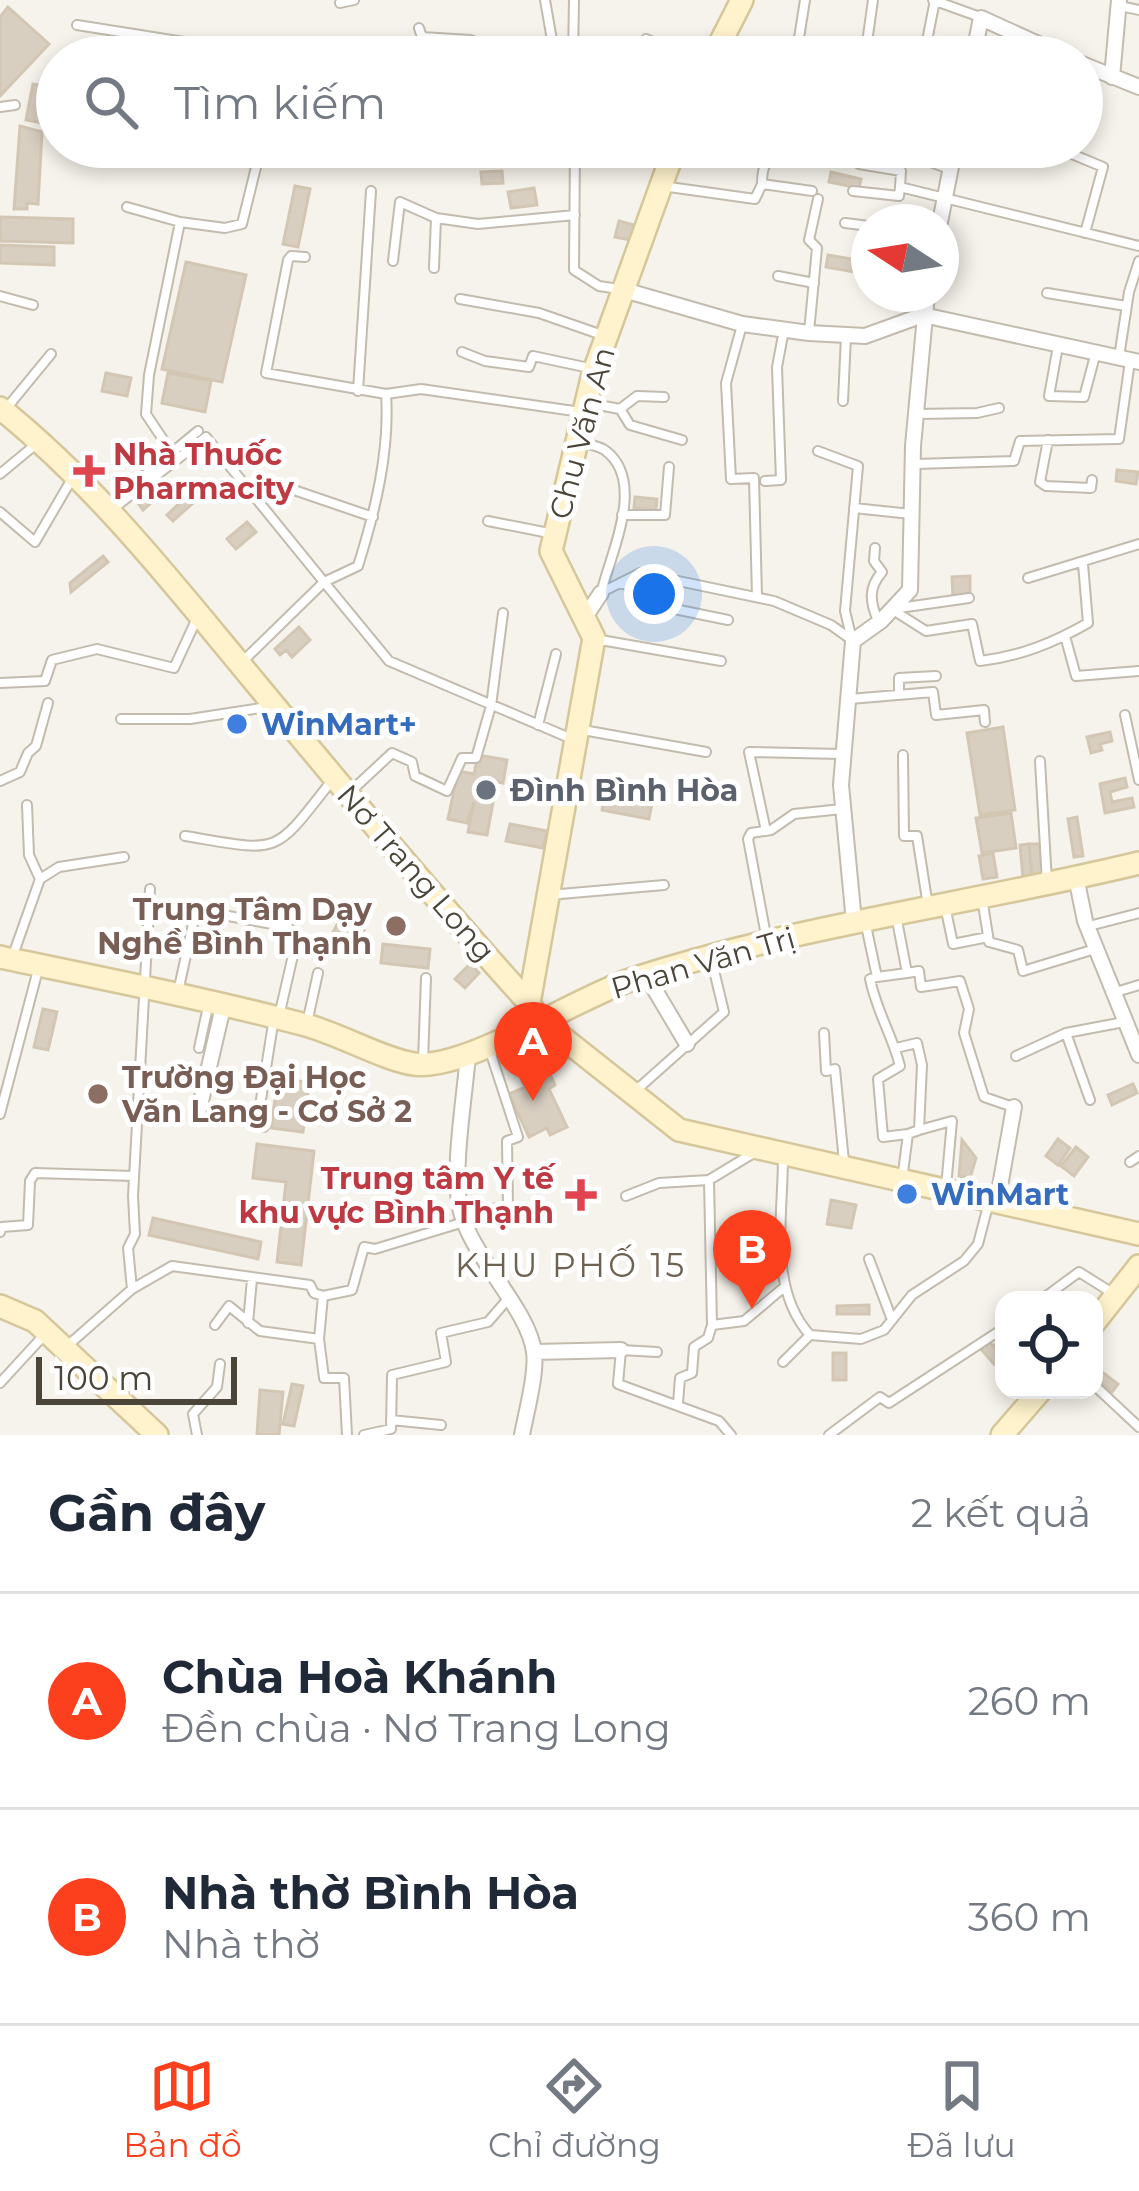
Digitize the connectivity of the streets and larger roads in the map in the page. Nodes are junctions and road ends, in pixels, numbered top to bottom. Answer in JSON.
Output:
{"nodes":[{"id":1,"x":742,"y":0,"type":"edge"},
{"id":2,"x":1118,"y":3,"type":"edge"},
{"id":3,"x":724,"y":36,"type":"edge"},
{"id":4,"x":977,"y":36,"type":"edge"},
{"id":5,"x":1022,"y":36,"type":"edge"},
{"id":6,"x":1103,"y":73,"type":"edge"},
{"id":7,"x":1112,"y":77,"type":"junction"},
{"id":8,"x":1139,"y":87,"type":"edge"},
{"id":9,"x":667,"y":168,"type":"edge"},
{"id":10,"x":950,"y":168,"type":"edge"},
{"id":11,"x":943,"y":204,"type":"edge"},
{"id":12,"x":624,"y":290,"type":"junction"},
{"id":13,"x":924,"y":312,"type":"edge"},
{"id":14,"x":923,"y":315,"type":"junction"},
{"id":15,"x":1129,"y":360,"type":"edge"},
{"id":16,"x":2,"y":410,"type":"edge"},
{"id":17,"x":601,"y":592,"type":"road end"},
{"id":18,"x":585,"y":617,"type":"junction"},
{"id":19,"x":1139,"y":863,"type":"edge"},
{"id":20,"x":1076,"y":877,"type":"junction"},
{"id":21,"x":860,"y":921,"type":"junction"},
{"id":22,"x":6,"y":958,"type":"edge"},
{"id":23,"x":646,"y":975,"type":"junction"},
{"id":24,"x":217,"y":1002,"type":"junction"},
{"id":25,"x":534,"y":1011,"type":"junction"},
{"id":26,"x":1136,"y":1036,"type":"edge"},
{"id":27,"x":687,"y":1045,"type":"road end"},
{"id":28,"x":478,"y":1050,"type":"junction"},
{"id":29,"x":1139,"y":1055,"type":"edge"},
{"id":30,"x":1014,"y":1107,"type":"road end"},
{"id":31,"x":198,"y":1114,"type":"dead end"},
{"id":32,"x":993,"y":1202,"type":"junction"},
{"id":33,"x":1139,"y":1234,"type":"edge"},
{"id":34,"x":1139,"y":1266,"type":"edge"},
{"id":35,"x":0,"y":1306,"type":"edge"},
{"id":36,"x":1103,"y":1312,"type":"edge"},
{"id":37,"x":621,"y":1349,"type":"road end"},
{"id":38,"x":534,"y":1352,"type":"junction"},
{"id":39,"x":1034,"y":1399,"type":"edge"},
{"id":40,"x":1008,"y":1433,"type":"edge"},
{"id":41,"x":157,"y":1435,"type":"edge"},
{"id":42,"x":522,"y":1435,"type":"edge"}],
"edges":[{"from":1,"to":3,"type":"main road"},
{"from":2,"to":7,"type":"street"},
{"from":4,"to":5,"type":"street"},
{"from":6,"to":7,"type":"street"},
{"from":7,"to":8,"type":"street"},
{"from":9,"to":12,"type":"main road","name":"Chu Văn An"},
{"from":10,"to":11,"type":"street"},
{"from":12,"to":14,"type":"street"},
{"from":12,"to":18,"type":"main road","name":"Chu Văn An"},
{"from":13,"to":14,"type":"street"},
{"from":14,"to":15,"type":"street"},
{"from":14,"to":21,"type":"street"},
{"from":16,"to":25,"type":"main road","name":"Nơ Trang Long"},
{"from":17,"to":18,"type":"street"},
{"from":18,"to":25,"type":"main road","name":"Chu Văn An"},
{"from":19,"to":20,"type":"main road","name":"Phan Văn Trị"},
{"from":20,"to":21,"type":"main road","name":"Phan Văn Trị"},
{"from":20,"to":26,"type":"street"},
{"from":21,"to":23,"type":"main road","name":"Phan Văn Trị"},
{"from":22,"to":24,"type":"main road","name":"Phan Văn Trị"},
{"from":23,"to":25,"type":"main road","name":"Phan Văn Trị"},
{"from":23,"to":27,"type":"street"},
{"from":24,"to":28,"type":"main road","name":"Phan Văn Trị"},
{"from":24,"to":31,"type":"street"},
{"from":25,"to":28,"type":"main road","name":"Phan Văn Trị"},
{"from":25,"to":32,"type":"main road","name":"Nơ Trang Long"},
{"from":26,"to":29,"type":"street"},
{"from":28,"to":38,"type":"street"},
{"from":30,"to":32,"type":"street"},
{"from":32,"to":33,"type":"main road","name":"Nơ Trang Long"},
{"from":34,"to":36,"type":"main road"},
{"from":35,"to":41,"type":"main road"},
{"from":37,"to":38,"type":"street"},
{"from":38,"to":42,"type":"street"},
{"from":39,"to":40,"type":"main road"}]}
